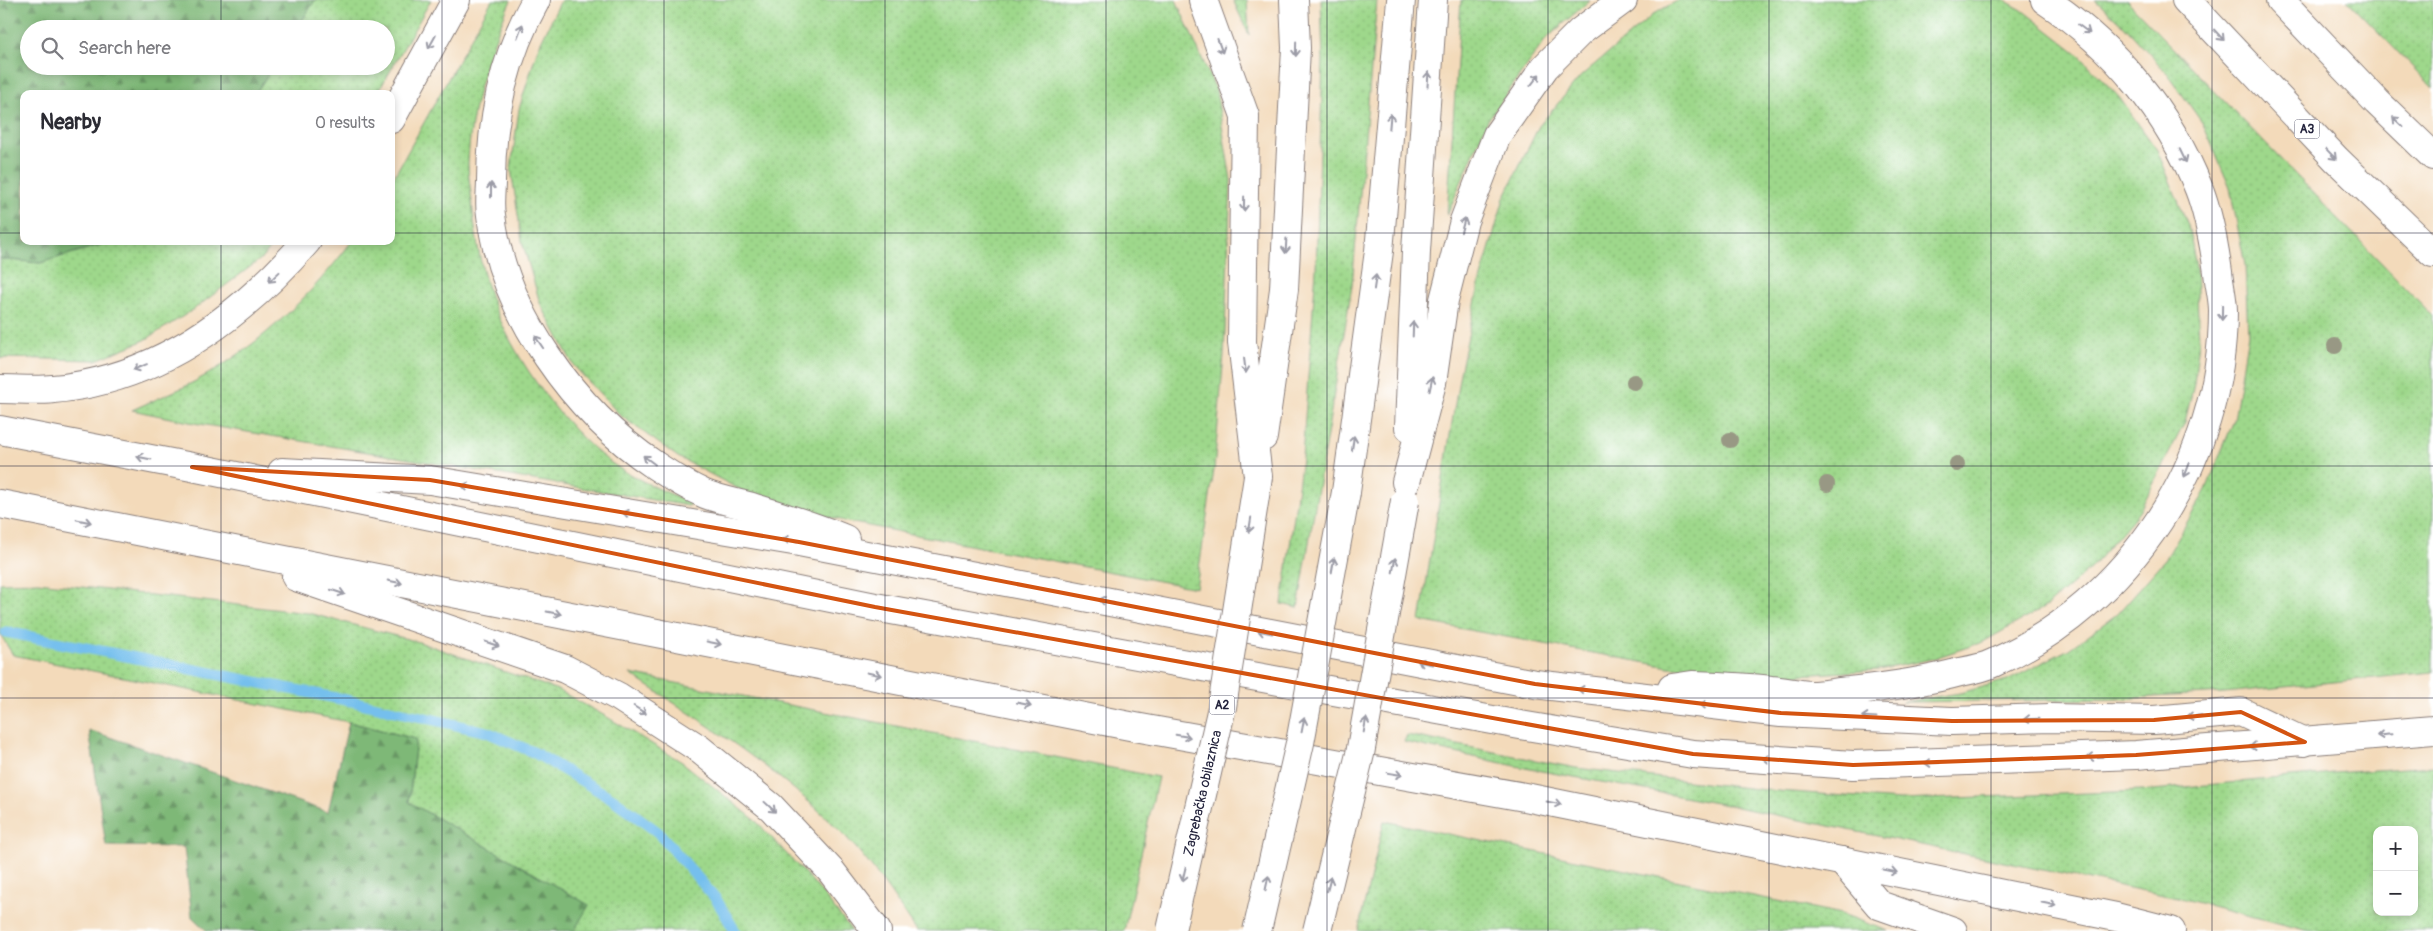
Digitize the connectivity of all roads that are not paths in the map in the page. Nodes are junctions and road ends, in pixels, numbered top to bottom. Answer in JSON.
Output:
{"nodes":[{"id":1,"x":456,"y":0,"type":"edge"},
{"id":2,"x":536,"y":0,"type":"edge"},
{"id":3,"x":1203,"y":0,"type":"edge"},
{"id":4,"x":1294,"y":0,"type":"edge"},
{"id":5,"x":1400,"y":0,"type":"edge"},
{"id":6,"x":1433,"y":0,"type":"edge"},
{"id":7,"x":1623,"y":0,"type":"edge"},
{"id":8,"x":2045,"y":0,"type":"edge"},
{"id":9,"x":2186,"y":0,"type":"edge"},
{"id":10,"x":2280,"y":0,"type":"edge"},
{"id":11,"x":395,"y":111,"type":"edge"},
{"id":12,"x":2433,"y":156,"type":"edge"},
{"id":13,"x":304,"y":245,"type":"edge"},
{"id":14,"x":2433,"y":253,"type":"edge"},
{"id":15,"x":0,"y":389,"type":"edge"},
{"id":16,"x":0,"y":430,"type":"edge"},
{"id":17,"x":192,"y":467,"type":"junction"},
{"id":18,"x":1258,"y":477,"type":"junction"},
{"id":19,"x":1406,"y":492,"type":"junction"},
{"id":20,"x":0,"y":504,"type":"edge"},
{"id":21,"x":192,"y":543,"type":"junction"},
{"id":22,"x":890,"y":559,"type":"junction"},
{"id":23,"x":1634,"y":695,"type":"junction"},
{"id":24,"x":2433,"y":730,"type":"edge"},
{"id":25,"x":2305,"y":742,"type":"junction"},
{"id":26,"x":1842,"y":862,"type":"junction"},
{"id":27,"x":1171,"y":930,"type":"edge"},
{"id":28,"x":878,"y":931,"type":"edge"},
{"id":29,"x":1257,"y":931,"type":"edge"},
{"id":30,"x":1317,"y":931,"type":"edge"},
{"id":31,"x":1953,"y":931,"type":"edge"},
{"id":32,"x":2171,"y":931,"type":"edge"}],
"edges":[{"from":1,"to":11,"type":"highway","one_way":true},
{"from":22,"to":2,"type":"highway","one_way":true},
{"from":3,"to":18,"type":"highway","one_way":true},
{"from":4,"to":18,"type":"highway","one_way":true},
{"from":29,"to":5,"type":"highway","one_way":true,"bridge":true},
{"from":19,"to":6,"type":"highway","one_way":true},
{"from":19,"to":7,"type":"highway","one_way":true},
{"from":8,"to":23,"type":"highway","one_way":true},
{"from":9,"to":14,"type":"highway","number":"A3","one_way":true},
{"from":12,"to":10,"type":"highway","one_way":true},
{"from":13,"to":15,"type":"highway","one_way":true},
{"from":17,"to":16,"type":"highway","one_way":true},
{"from":22,"to":17,"type":"highway","one_way":true},
{"from":25,"to":17,"type":"highway","one_way":true},
{"from":18,"to":27,"type":"highway","name":"Zagrebačka obilaznica","number":"A2","one_way":true,"bridge":true},
{"from":30,"to":19,"type":"highway","one_way":true,"bridge":true},
{"from":20,"to":21,"type":"highway","one_way":true},
{"from":21,"to":26,"type":"highway","one_way":true},
{"from":21,"to":28,"type":"highway","one_way":true},
{"from":23,"to":22,"type":"highway","one_way":true},
{"from":25,"to":23,"type":"highway","one_way":true},
{"from":24,"to":25,"type":"highway","one_way":true},
{"from":26,"to":31,"type":"highway"},
{"from":26,"to":32,"type":"highway","one_way":true}]}
